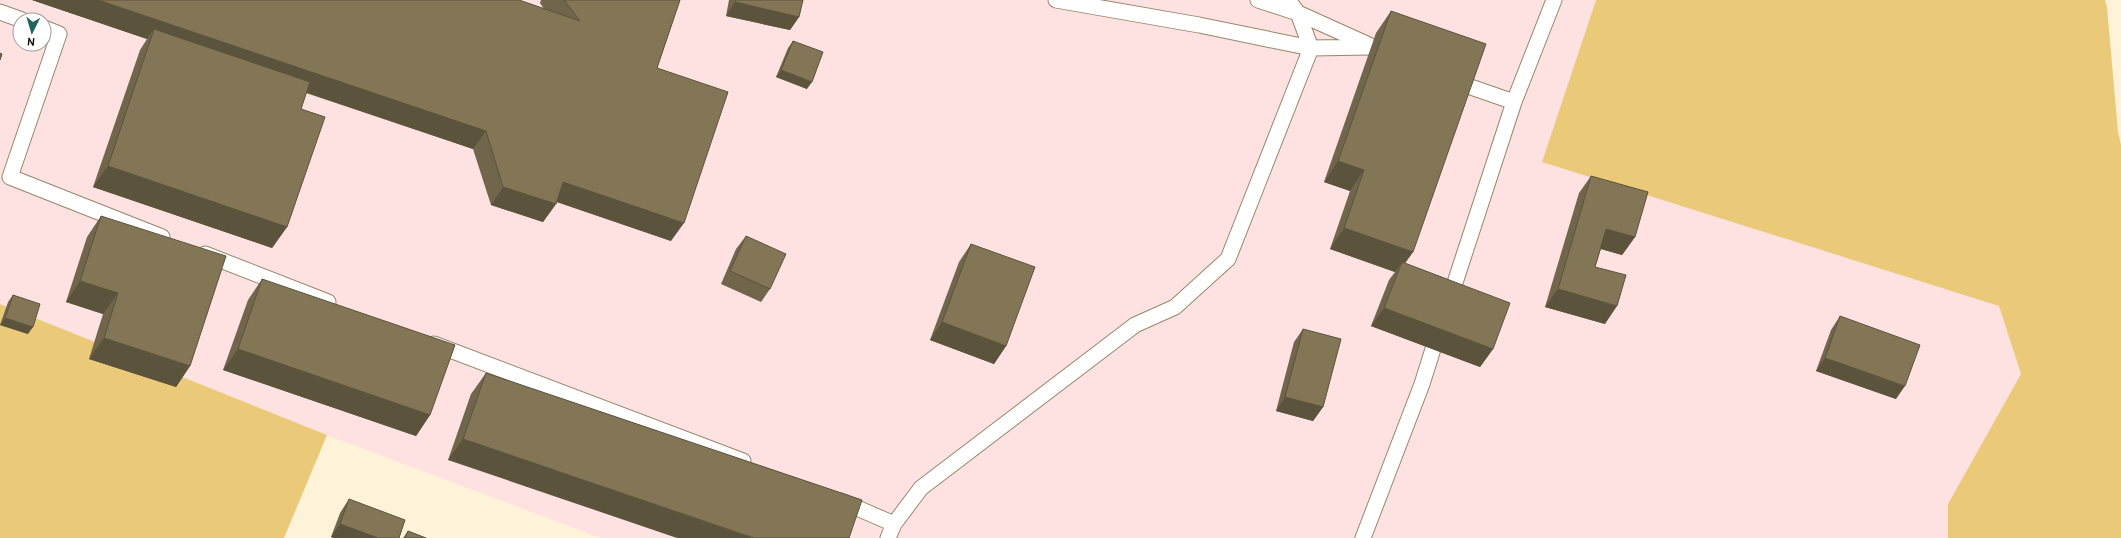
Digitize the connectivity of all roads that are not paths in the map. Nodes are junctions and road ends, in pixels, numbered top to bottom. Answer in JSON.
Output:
{"nodes":[{"id":1,"x":1056,"y":0,"type":"edge"},
{"id":2,"x":1258,"y":0,"type":"edge"},
{"id":3,"x":1288,"y":0,"type":"edge"},
{"id":4,"x":1554,"y":0,"type":"edge"},
{"id":5,"x":0,"y":12,"type":"edge"},
{"id":6,"x":1298,"y":13,"type":"junction"},
{"id":7,"x":12,"y":16,"type":"edge"},
{"id":8,"x":52,"y":31,"type":"edge"},
{"id":9,"x":1311,"y":48,"type":"junction"},
{"id":10,"x":1465,"y":85,"type":"edge"},
{"id":11,"x":1514,"y":102,"type":"junction"},
{"id":12,"x":178,"y":243,"type":"edge"},
{"id":13,"x":193,"y":249,"type":"edge"},
{"id":14,"x":1448,"y":302,"type":"edge"},
{"id":15,"x":339,"y":307,"type":"edge"},
{"id":16,"x":420,"y":338,"type":"edge"},
{"id":17,"x":1433,"y":349,"type":"dead end"},
{"id":18,"x":754,"y":466,"type":"edge"},
{"id":19,"x":827,"y":496,"type":"edge"},
{"id":20,"x":894,"y":524,"type":"junction"},
{"id":21,"x":888,"y":538,"type":"edge"},
{"id":22,"x":1363,"y":538,"type":"edge"}],
"edges":[{"from":1,"to":9,"type":"lane"},
{"from":2,"to":6,"type":"lane"},
{"from":3,"to":6,"type":"lane"},
{"from":4,"to":11,"type":"lane"},
{"from":5,"to":7,"type":"lane"},
{"from":6,"to":9,"type":"lane"},
{"from":6,"to":9,"type":"lane"},
{"from":8,"to":12,"type":"lane"},
{"from":9,"to":20,"type":"lane"},
{"from":10,"to":11,"type":"lane"},
{"from":11,"to":14,"type":"lane"},
{"from":13,"to":15,"type":"lane"},
{"from":16,"to":18,"type":"lane"},
{"from":17,"to":22,"type":"lane"},
{"from":19,"to":20,"type":"lane"},
{"from":20,"to":21,"type":"lane"}]}
